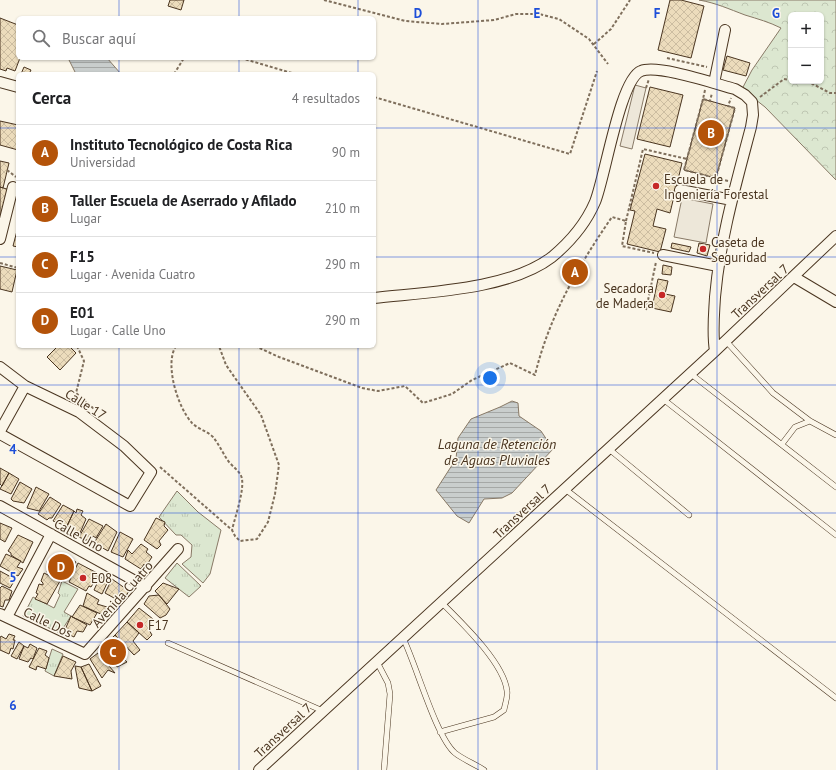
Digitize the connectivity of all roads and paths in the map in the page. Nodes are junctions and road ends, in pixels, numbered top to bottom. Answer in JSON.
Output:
{"nodes":[{"id":1,"x":324,"y":0,"type":"edge"},
{"id":2,"x":630,"y":0,"type":"edge"},
{"id":3,"x":726,"y":30,"type":"dead end"},
{"id":4,"x":594,"y":44,"type":"junction"},
{"id":5,"x":667,"y":58,"type":"dead end"},
{"id":6,"x":183,"y":60,"type":"edge"},
{"id":7,"x":248,"y":60,"type":"edge"},
{"id":8,"x":608,"y":64,"type":"dead end"},
{"id":9,"x":717,"y":69,"type":"junction"},
{"id":10,"x":597,"y":71,"type":"dead end"},
{"id":11,"x":175,"y":72,"type":"edge"},
{"id":12,"x":288,"y":72,"type":"edge"},
{"id":13,"x":788,"y":80,"type":"edge"},
{"id":14,"x":0,"y":82,"type":"edge"},
{"id":15,"x":813,"y":84,"type":"edge"},
{"id":16,"x":16,"y":86,"type":"edge"},
{"id":17,"x":714,"y":87,"type":"junction"},
{"id":18,"x":705,"y":89,"type":"dead end"},
{"id":19,"x":836,"y":93,"type":"edge"},
{"id":20,"x":732,"y":95,"type":"dead end"},
{"id":21,"x":376,"y":98,"type":"edge"},
{"id":22,"x":703,"y":100,"type":"junction"},
{"id":23,"x":752,"y":102,"type":"junction"},
{"id":24,"x":687,"y":159,"type":"junction"},
{"id":25,"x":7,"y":170,"type":"dead end"},
{"id":26,"x":716,"y":178,"type":"junction"},
{"id":27,"x":731,"y":182,"type":"dead end"},
{"id":28,"x":16,"y":183,"type":"edge"},
{"id":29,"x":680,"y":190,"type":"dead end"},
{"id":30,"x":732,"y":200,"type":"junction"},
{"id":31,"x":626,"y":222,"type":"junction"},
{"id":32,"x":836,"y":236,"type":"edge"},
{"id":33,"x":0,"y":239,"type":"edge"},
{"id":34,"x":660,"y":254,"type":"junction"},
{"id":35,"x":0,"y":263,"type":"edge"},
{"id":36,"x":718,"y":266,"type":"junction"},
{"id":37,"x":16,"y":267,"type":"edge"},
{"id":38,"x":794,"y":277,"type":"junction"},
{"id":39,"x":376,"y":298,"type":"edge"},
{"id":40,"x":836,"y":302,"type":"edge"},
{"id":41,"x":646,"y":310,"type":"dead end"},
{"id":42,"x":726,"y":342,"type":"junction"},
{"id":43,"x":78,"y":348,"type":"edge"},
{"id":44,"x":175,"y":348,"type":"edge"},
{"id":45,"x":220,"y":348,"type":"edge"},
{"id":46,"x":260,"y":348,"type":"edge"},
{"id":47,"x":715,"y":351,"type":"junction"},
{"id":48,"x":84,"y":361,"type":"dead end"},
{"id":49,"x":0,"y":367,"type":"edge"},
{"id":50,"x":691,"y":374,"type":"junction"},
{"id":51,"x":25,"y":386,"type":"junction"},
{"id":52,"x":663,"y":399,"type":"junction"},
{"id":53,"x":810,"y":420,"type":"junction"},
{"id":54,"x":0,"y":432,"type":"edge"},
{"id":55,"x":836,"y":434,"type":"edge"},
{"id":56,"x":782,"y":444,"type":"junction"},
{"id":57,"x":609,"y":449,"type":"junction"},
{"id":58,"x":836,"y":487,"type":"edge"},
{"id":59,"x":565,"y":489,"type":"junction"},
{"id":60,"x":0,"y":506,"type":"edge"},
{"id":61,"x":689,"y":514,"type":"dead end"},
{"id":62,"x":51,"y":534,"type":"junction"},
{"id":63,"x":836,"y":535,"type":"edge"},
{"id":64,"x":178,"y":550,"type":"dead end"},
{"id":65,"x":146,"y":586,"type":"junction"},
{"id":66,"x":442,"y":603,"type":"junction"},
{"id":67,"x":4,"y":616,"type":"edge"},
{"id":68,"x":403,"y":638,"type":"junction"},
{"id":69,"x":168,"y":643,"type":"dead end"},
{"id":70,"x":85,"y":654,"type":"joint"},
{"id":71,"x":377,"y":662,"type":"junction"},
{"id":72,"x":836,"y":698,"type":"edge"},
{"id":73,"x":323,"y":711,"type":"junction"},
{"id":74,"x":440,"y":732,"type":"junction"},
{"id":75,"x":259,"y":770,"type":"edge"},
{"id":76,"x":384,"y":770,"type":"edge"},
{"id":77,"x":484,"y":770,"type":"edge"}],
"edges":[{"from":1,"to":4,"type":"path"},
{"from":2,"to":4,"type":"path"},
{"from":3,"to":9,"type":"street"},
{"from":4,"to":8,"type":"path"},
{"from":5,"to":9,"type":"path"},
{"from":6,"to":11,"type":"path"},
{"from":7,"to":12,"type":"path"},
{"from":9,"to":17,"type":"street"},
{"from":10,"to":21,"type":"path"},
{"from":13,"to":23,"type":"path"},
{"from":14,"to":16,"type":"street"},
{"from":15,"to":19,"type":"path"},
{"from":17,"to":22,"type":"path"},
{"from":17,"to":23,"type":"street"},
{"from":17,"to":39,"type":"street"},
{"from":18,"to":22,"type":"path"},
{"from":20,"to":26,"type":"path"},
{"from":22,"to":24,"type":"path"},
{"from":23,"to":30,"type":"street"},
{"from":24,"to":26,"type":"path"},
{"from":24,"to":31,"type":"path"},
{"from":25,"to":28,"type":"path"},
{"from":26,"to":27,"type":"path"},
{"from":28,"to":33,"type":"street"},
{"from":29,"to":30,"type":"street"},
{"from":30,"to":36,"type":"street"},
{"from":31,"to":34,"type":"path"},
{"from":31,"to":46,"type":"path"},
{"from":32,"to":38,"type":"street","name":"Transversal 7"},
{"from":34,"to":36,"type":"street"},
{"from":34,"to":41,"type":"path"},
{"from":35,"to":37,"type":"path"},
{"from":36,"to":47,"type":"street"},
{"from":38,"to":40,"type":"street"},
{"from":38,"to":42,"type":"street","name":"Transversal 7"},
{"from":42,"to":47,"type":"street","name":"Transversal 7"},
{"from":42,"to":53,"type":"lane"},
{"from":43,"to":48,"type":"path"},
{"from":44,"to":45,"type":"path"},
{"from":47,"to":50,"type":"street","name":"Transversal 7"},
{"from":49,"to":51,"type":"street","name":"Calle 17"},
{"from":50,"to":52,"type":"street","name":"Transversal 7"},
{"from":50,"to":56,"type":"lane"},
{"from":51,"to":54,"type":"street"},
{"from":51,"to":54,"type":"street","name":"Calle 17"},
{"from":52,"to":57,"type":"street","name":"Transversal 7"},
{"from":52,"to":63,"type":"lane"},
{"from":53,"to":55,"type":"lane"},
{"from":53,"to":56,"type":"lane"},
{"from":56,"to":58,"type":"lane"},
{"from":57,"to":59,"type":"street","name":"Transversal 7"},
{"from":57,"to":61,"type":"lane"},
{"from":59,"to":66,"type":"street","name":"Transversal 7"},
{"from":59,"to":72,"type":"lane"},
{"from":60,"to":62,"type":"street","name":"Calle Uno"},
{"from":62,"to":65,"type":"street","name":"Calle Uno"},
{"from":62,"to":67,"type":"street"},
{"from":64,"to":65,"type":"street","name":"Avenida Cuatro"},
{"from":65,"to":70,"type":"street","name":"Avenida Cuatro"},
{"from":66,"to":68,"type":"street","name":"Transversal 7"},
{"from":66,"to":74,"type":"lane"},
{"from":67,"to":70,"type":"street","name":"Calle Dos"},
{"from":68,"to":71,"type":"street","name":"Transversal 7"},
{"from":68,"to":74,"type":"lane"},
{"from":69,"to":73,"type":"lane"},
{"from":71,"to":73,"type":"street","name":"Transversal 7"},
{"from":71,"to":76,"type":"lane"},
{"from":73,"to":75,"type":"street","name":"Transversal 7"},
{"from":74,"to":77,"type":"lane"}]}
